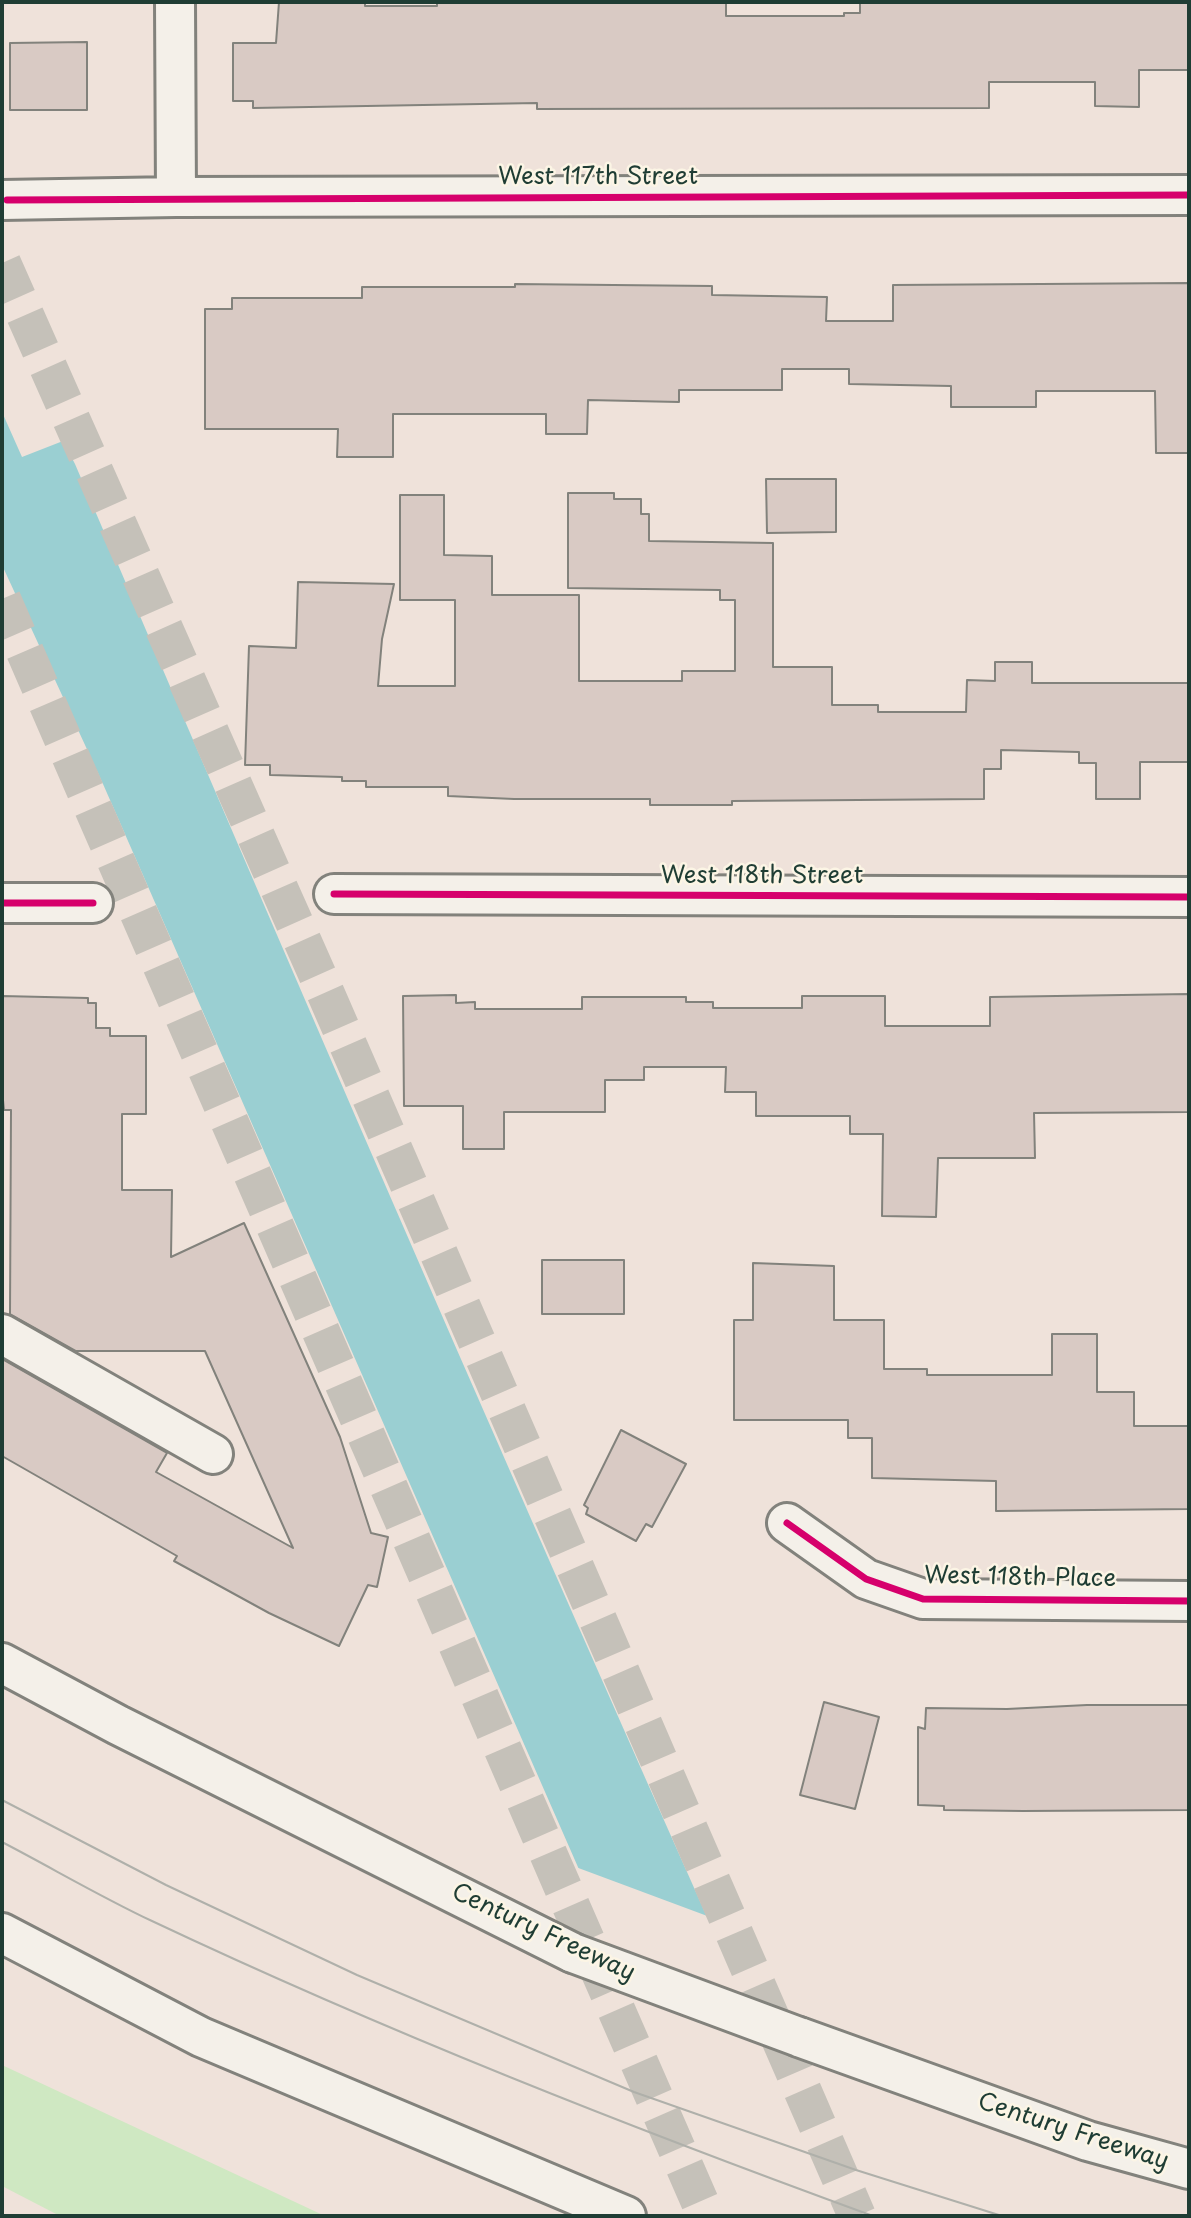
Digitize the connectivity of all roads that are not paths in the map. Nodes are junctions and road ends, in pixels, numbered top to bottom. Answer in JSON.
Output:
{"nodes":[{"id":1,"x":175,"y":2,"type":"edge"},
{"id":2,"x":1189,"y":195,"type":"edge"},
{"id":3,"x":176,"y":197,"type":"junction"},
{"id":4,"x":4,"y":200,"type":"edge"},
{"id":5,"x":334,"y":894,"type":"dead end"},
{"id":6,"x":1189,"y":897,"type":"edge"},
{"id":7,"x":2,"y":903,"type":"edge"},
{"id":8,"x":93,"y":903,"type":"dead end"},
{"id":9,"x":2,"y":1334,"type":"edge"},
{"id":10,"x":213,"y":1454,"type":"dead end"},
{"id":11,"x":787,"y":1523,"type":"dead end"},
{"id":12,"x":1189,"y":1601,"type":"edge"},
{"id":13,"x":2,"y":1663,"type":"edge"},
{"id":14,"x":2,"y":1933,"type":"edge"},
{"id":15,"x":1189,"y":2169,"type":"edge"},
{"id":16,"x":622,"y":2215,"type":"edge"}],
"edges":[{"from":1,"to":3,"type":"main road"},
{"from":2,"to":3,"type":"main road","name":"West 117th Street"},
{"from":3,"to":4,"type":"main road","name":"West 117th Street"},
{"from":5,"to":6,"type":"main road","name":"West 118th Street"},
{"from":7,"to":8,"type":"main road"},
{"from":9,"to":10,"type":"main road"},
{"from":11,"to":12,"type":"main road","name":"West 118th Place"},
{"from":13,"to":15,"type":"main road","name":"Century Freeway","bridge":true},
{"from":14,"to":16,"type":"main road"}]}
